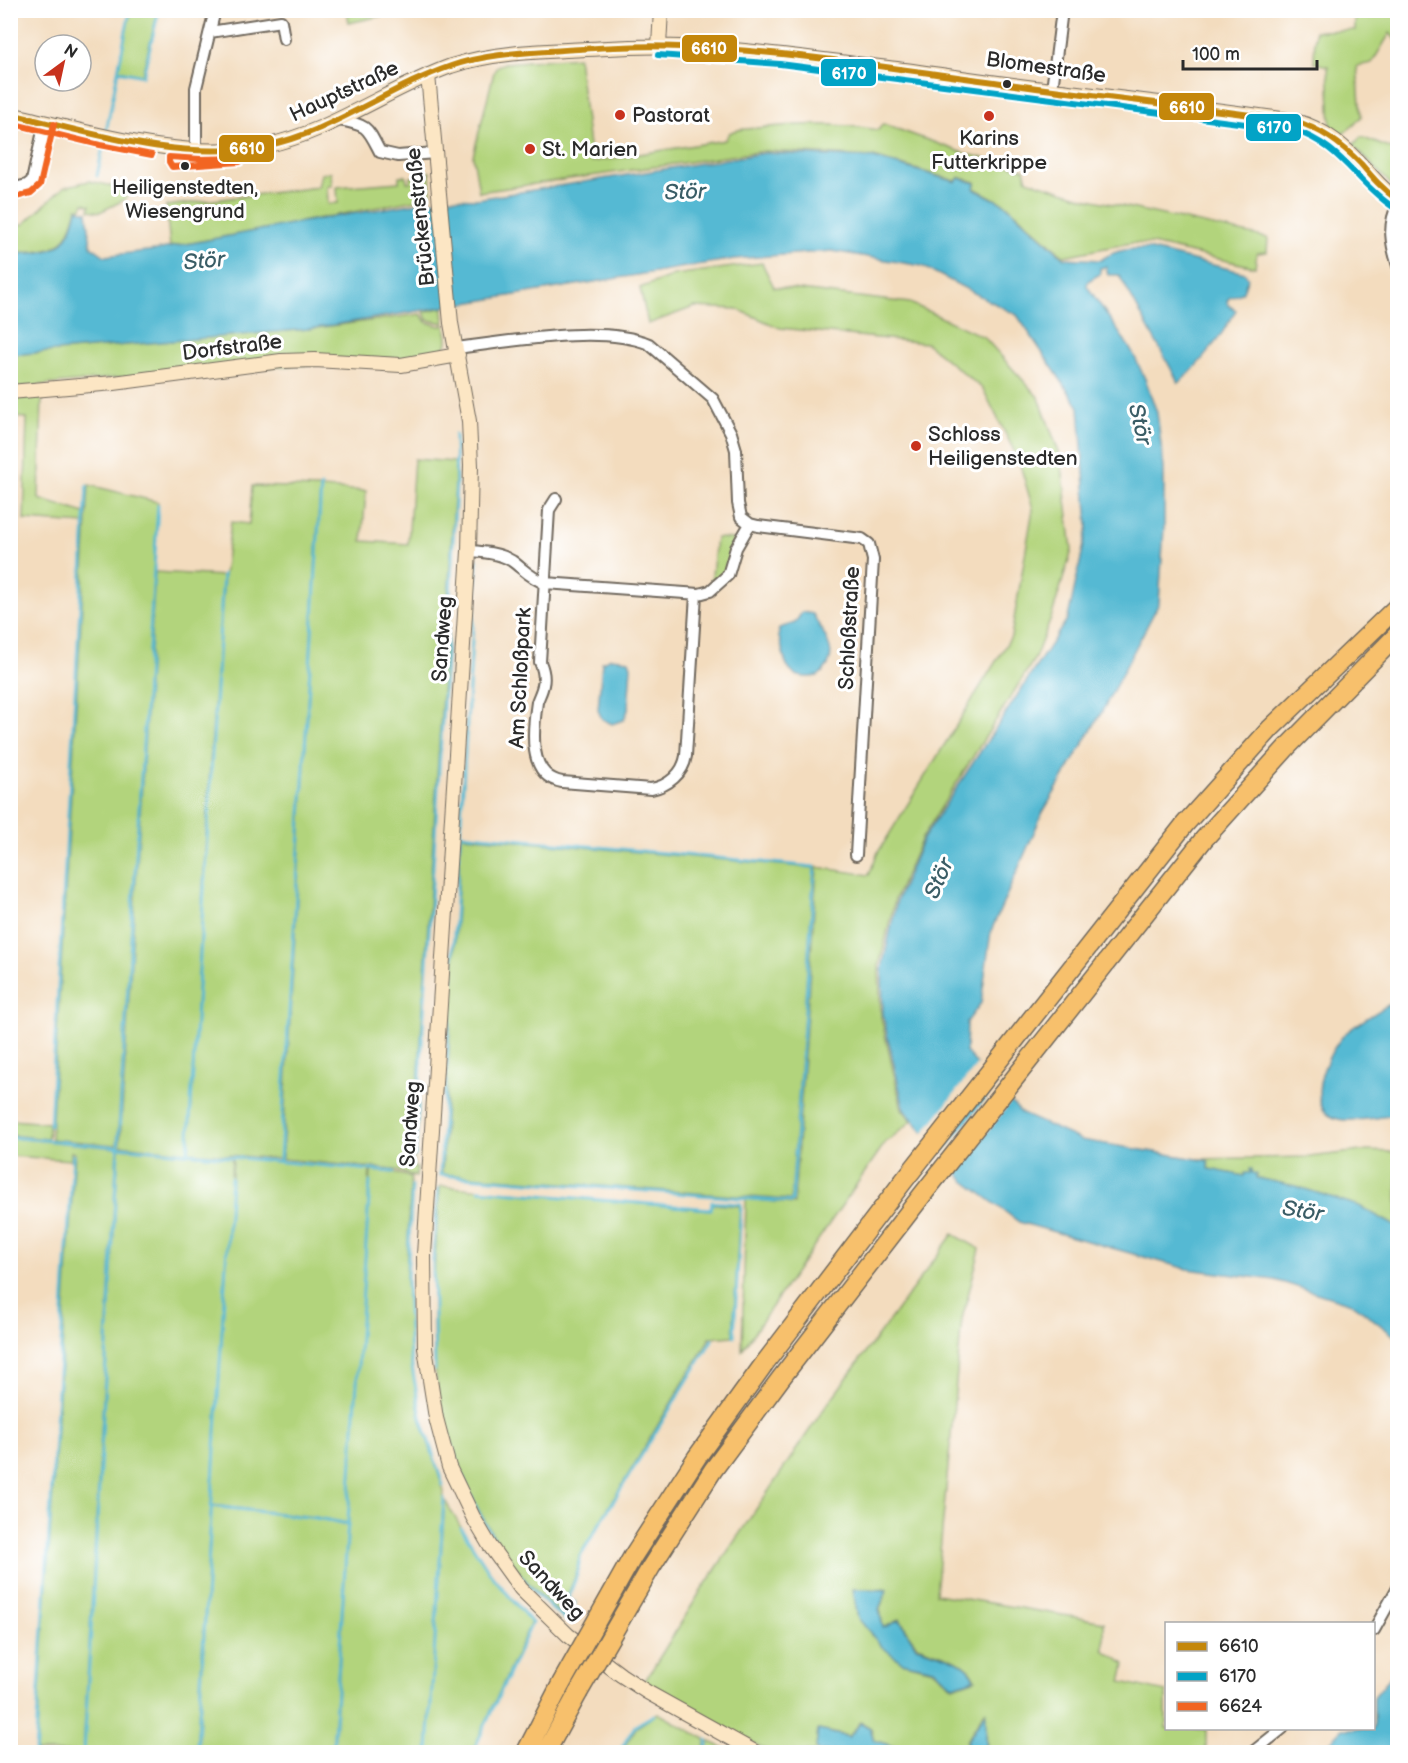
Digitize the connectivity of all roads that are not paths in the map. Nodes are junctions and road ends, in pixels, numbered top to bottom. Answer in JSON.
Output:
{"nodes":[{"id":1,"x":215,"y":10,"type":"edge"},
{"id":2,"x":661,"y":10,"type":"edge"},
{"id":3,"x":1062,"y":10,"type":"edge"},
{"id":4,"x":210,"y":32,"type":"junction"},
{"id":5,"x":284,"y":39,"type":"dead end"},
{"id":6,"x":659,"y":46,"type":"junction"},
{"id":7,"x":428,"y":75,"type":"junction"},
{"id":8,"x":1052,"y":90,"type":"junction"},
{"id":9,"x":10,"y":114,"type":"edge"},
{"id":10,"x":339,"y":120,"type":"junction"},
{"id":11,"x":45,"y":122,"type":"junction"},
{"id":12,"x":196,"y":150,"type":"junction"},
{"id":13,"x":435,"y":153,"type":"junction"},
{"id":14,"x":10,"y":189,"type":"edge"},
{"id":15,"x":1398,"y":202,"type":"edge"},
{"id":16,"x":1398,"y":267,"type":"edge"},
{"id":17,"x":457,"y":352,"type":"junction"},
{"id":18,"x":10,"y":392,"type":"edge"},
{"id":19,"x":556,"y":500,"type":"dead end"},
{"id":20,"x":750,"y":524,"type":"junction"},
{"id":21,"x":469,"y":551,"type":"junction"},
{"id":22,"x":545,"y":583,"type":"junction"},
{"id":23,"x":696,"y":594,"type":"junction"},
{"id":24,"x":1398,"y":606,"type":"edge"},
{"id":25,"x":1398,"y":634,"type":"edge"},
{"id":26,"x":856,"y":855,"type":"dead end"},
{"id":27,"x":1398,"y":1587,"type":"edge"},
{"id":28,"x":1375,"y":1628,"type":"edge"},
{"id":29,"x":1280,"y":1730,"type":"edge"},
{"id":30,"x":526,"y":1752,"type":"edge"},
{"id":31,"x":546,"y":1752,"type":"edge"},
{"id":32,"x":755,"y":1752,"type":"edge"},
{"id":33,"x":1253,"y":1752,"type":"edge"}],
"edges":[{"from":1,"to":4,"type":"street"},
{"from":2,"to":6,"type":"street"},
{"from":3,"to":8,"type":"street"},
{"from":4,"to":5,"type":"street"},
{"from":4,"to":12,"type":"street"},
{"from":6,"to":7,"type":"street","name":"Hauptstraße"},
{"from":6,"to":8,"type":"street","name":"Blomestraße"},
{"from":7,"to":10,"type":"street","name":"Hauptstraße"},
{"from":7,"to":13,"type":"street","name":"Brückenstraße"},
{"from":8,"to":15,"type":"street","name":"Blomestraße"},
{"from":9,"to":11,"type":"street","name":"Hauptstraße"},
{"from":10,"to":12,"type":"street","name":"Hauptstraße"},
{"from":10,"to":13,"type":"street"},
{"from":11,"to":12,"type":"street","name":"Hauptstraße"},
{"from":11,"to":14,"type":"street"},
{"from":13,"to":17,"type":"street","name":"Brückenstraße"},
{"from":15,"to":16,"type":"street","name":"Blomestraße"},
{"from":17,"to":18,"type":"street","name":"Dorfstraße"},
{"from":17,"to":20,"type":"street"},
{"from":17,"to":21,"type":"street","name":"Sandweg"},
{"from":19,"to":22,"type":"street","name":"Am Schloßpark"},
{"from":20,"to":23,"type":"street"},
{"from":20,"to":26,"type":"street","name":"Schloßstraße"},
{"from":21,"to":22,"type":"street","name":"Am Schloßpark"},
{"from":21,"to":32,"type":"street","name":"Sandweg"},
{"from":22,"to":23,"type":"street","name":"Am Schloßpark"},
{"from":22,"to":23,"type":"street","name":"Am Schloßpark"},
{"from":24,"to":30,"type":"highway","bridge":true},
{"from":25,"to":31,"type":"highway","bridge":true},
{"from":27,"to":28,"type":"street"},
{"from":29,"to":33,"type":"street"}]}
